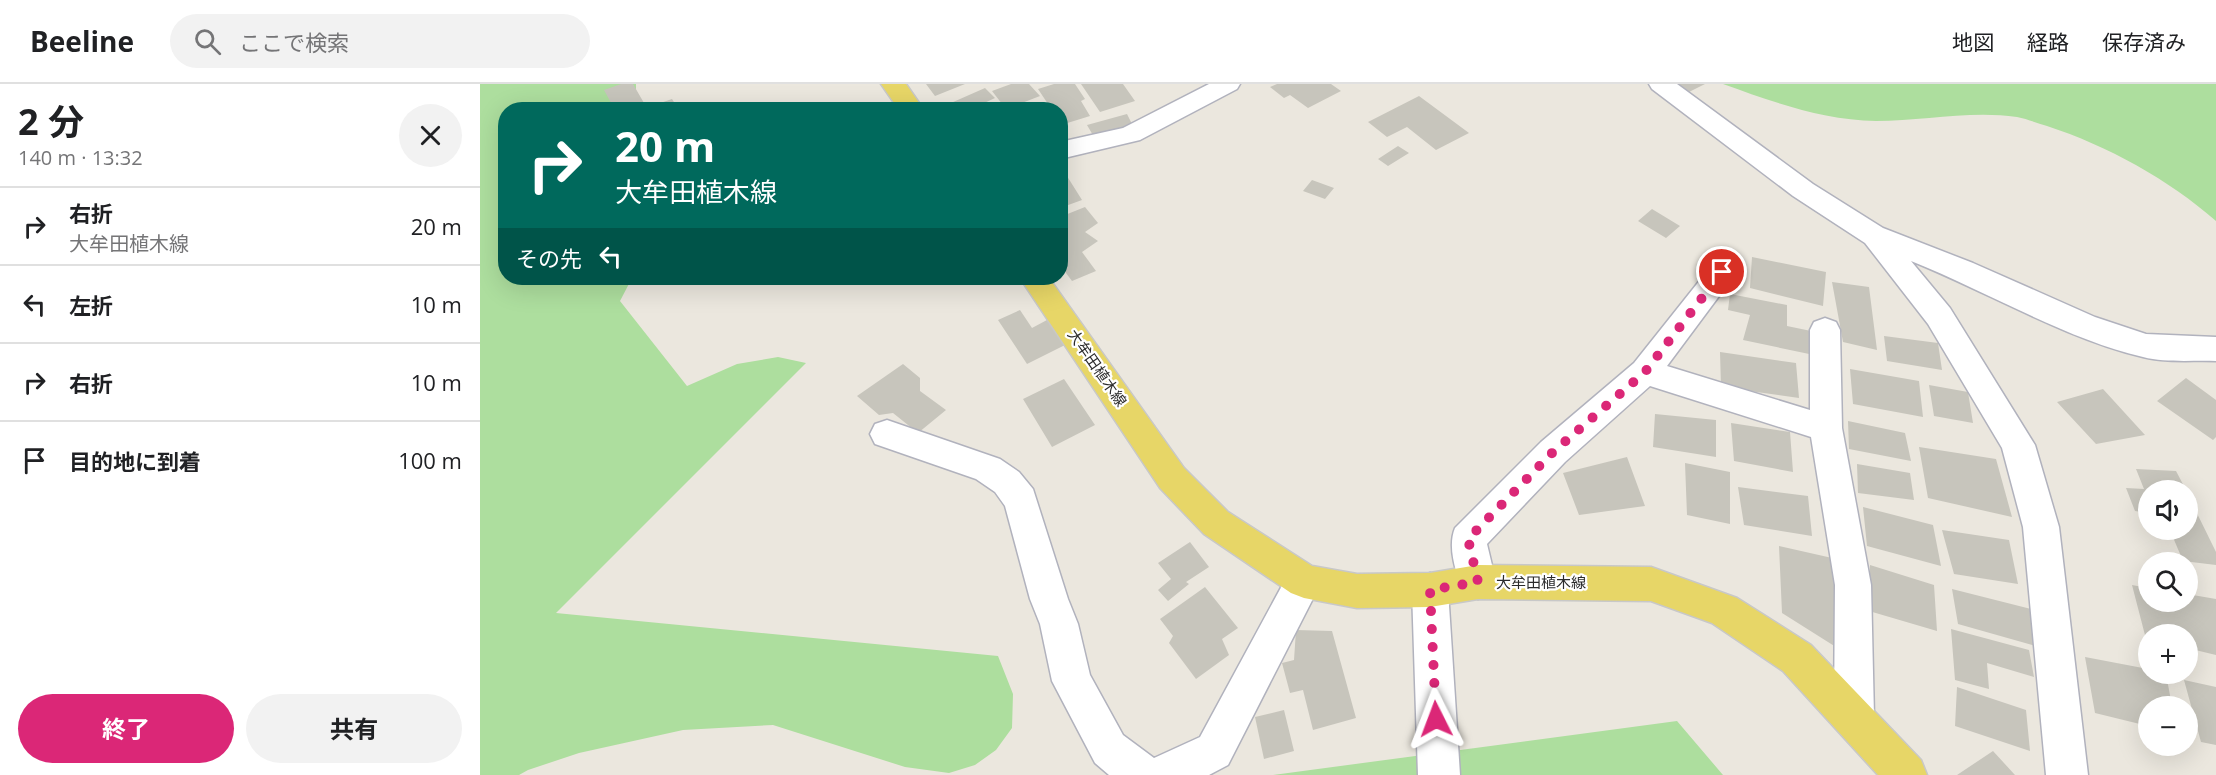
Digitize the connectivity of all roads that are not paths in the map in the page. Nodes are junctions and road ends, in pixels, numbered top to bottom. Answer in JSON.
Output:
{"nodes":[{"id":1,"x":893,"y":84,"type":"edge"},
{"id":2,"x":1228,"y":84,"type":"edge"},
{"id":3,"x":1661,"y":84,"type":"edge"},
{"id":4,"x":906,"y":102,"type":"edge"},
{"id":5,"x":1068,"y":149,"type":"edge"},
{"id":6,"x":1874,"y":235,"type":"junction"},
{"id":7,"x":1722,"y":272,"type":"dead end"},
{"id":8,"x":1039,"y":285,"type":"edge"},
{"id":9,"x":1825,"y":330,"type":"dead end"},
{"id":10,"x":2216,"y":350,"type":"edge"},
{"id":11,"x":1645,"y":372,"type":"junction"},
{"id":12,"x":1826,"y":428,"type":"junction"},
{"id":13,"x":887,"y":434,"type":"dead end"},
{"id":14,"x":1304,"y":581,"type":"junction"},
{"id":15,"x":1478,"y":582,"type":"junction"},
{"id":16,"x":1430,"y":590,"type":"junction"},
{"id":17,"x":1854,"y":717,"type":"junction"},
{"id":18,"x":1142,"y":775,"type":"edge"},
{"id":19,"x":1164,"y":775,"type":"edge"},
{"id":20,"x":1439,"y":775,"type":"edge"},
{"id":21,"x":1906,"y":775,"type":"edge"},
{"id":22,"x":2067,"y":775,"type":"edge"}],
"edges":[{"from":1,"to":4,"type":"main road"},
{"from":2,"to":5,"type":"street"},
{"from":3,"to":6,"type":"street"},
{"from":6,"to":10,"type":"street"},
{"from":6,"to":22,"type":"street"},
{"from":7,"to":11,"type":"street"},
{"from":8,"to":14,"type":"main road","name":"大牟田植木線"},
{"from":9,"to":12,"type":"street"},
{"from":11,"to":12,"type":"street"},
{"from":11,"to":15,"type":"street"},
{"from":12,"to":17,"type":"street"},
{"from":13,"to":18,"type":"street"},
{"from":14,"to":16,"type":"main road","name":"大牟田植木線"},
{"from":14,"to":19,"type":"street"},
{"from":15,"to":16,"type":"main road","name":"大牟田植木線"},
{"from":15,"to":17,"type":"main road","name":"大牟田植木線"},
{"from":16,"to":20,"type":"street"},
{"from":17,"to":21,"type":"main road","name":"大牟田植木線"}]}
